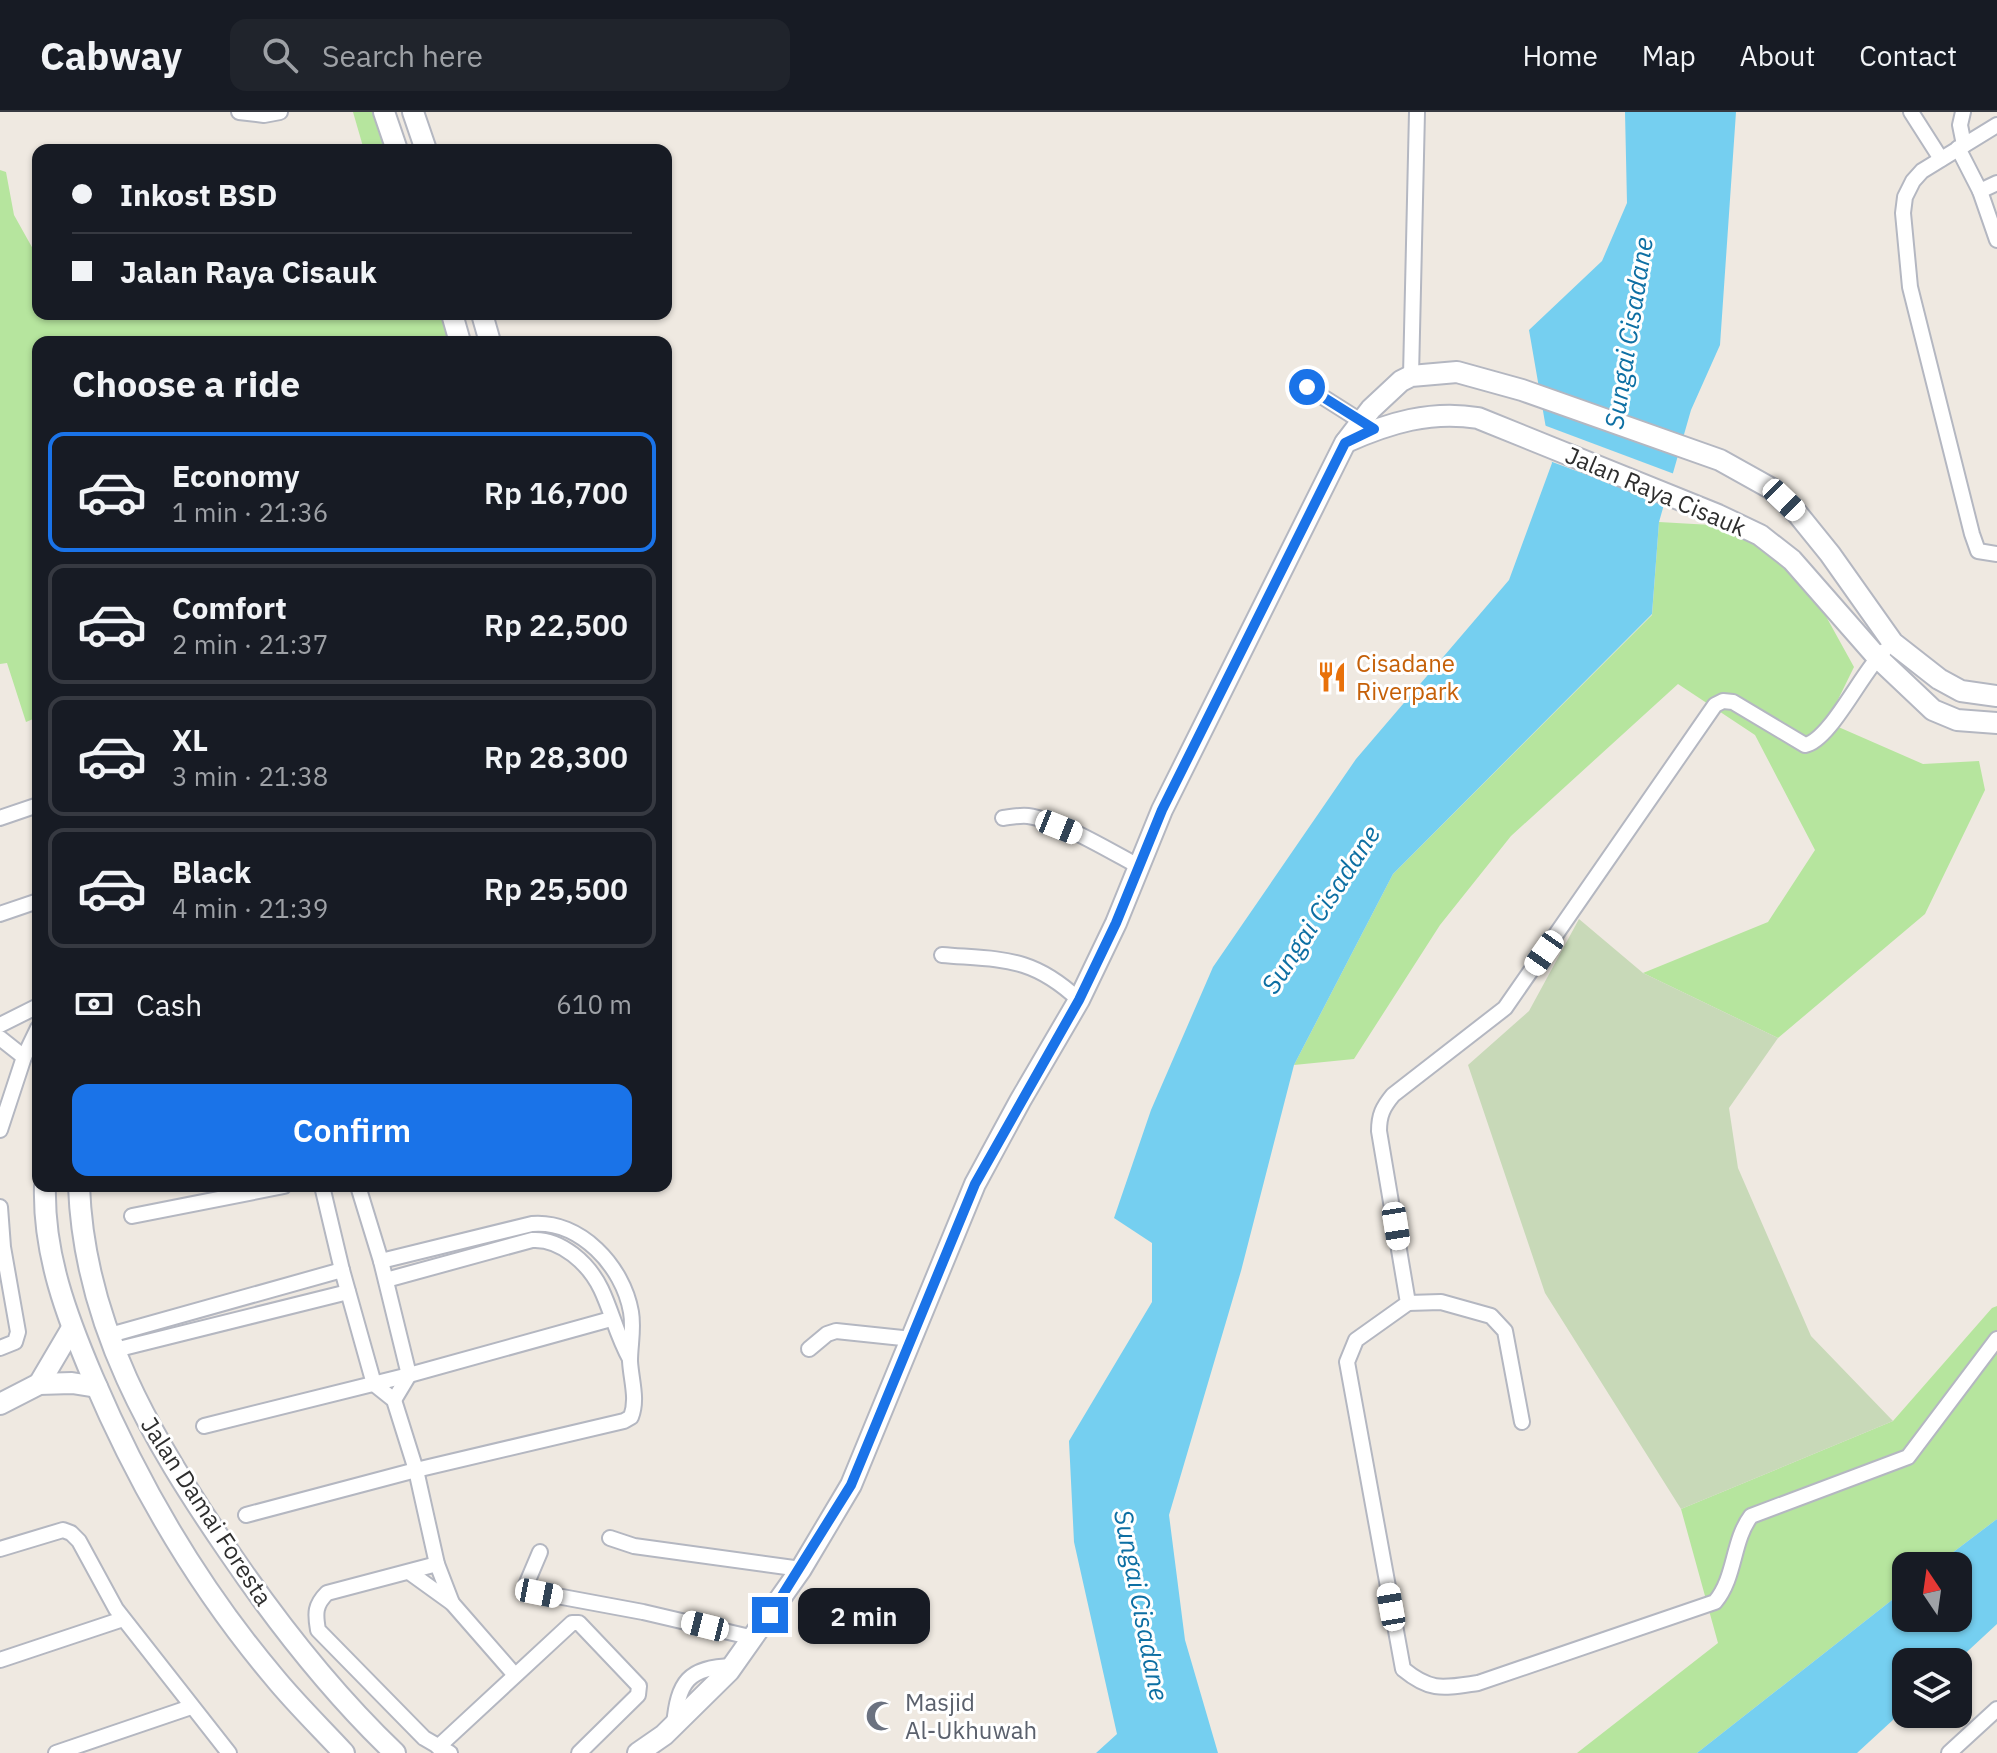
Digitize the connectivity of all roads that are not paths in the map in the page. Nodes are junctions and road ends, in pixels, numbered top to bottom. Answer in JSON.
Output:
{"nodes":[{"id":1,"x":239,"y":112,"type":"edge"},
{"id":2,"x":280,"y":112,"type":"edge"},
{"id":3,"x":384,"y":112,"type":"edge"},
{"id":4,"x":413,"y":112,"type":"edge"},
{"id":5,"x":1417,"y":112,"type":"edge"},
{"id":6,"x":1911,"y":112,"type":"edge"},
{"id":7,"x":1963,"y":112,"type":"edge"},
{"id":8,"x":1997,"y":125,"type":"edge"},
{"id":9,"x":395,"y":144,"type":"edge"},
{"id":10,"x":424,"y":144,"type":"edge"},
{"id":11,"x":1961,"y":146,"type":"junction"},
{"id":12,"x":1941,"y":159,"type":"junction"},
{"id":13,"x":1997,"y":183,"type":"edge"},
{"id":14,"x":1980,"y":191,"type":"junction"},
{"id":15,"x":1997,"y":240,"type":"edge"},
{"id":16,"x":1411,"y":376,"type":"junction"},
{"id":17,"x":1307,"y":387,"type":"dead end"},
{"id":18,"x":1368,"y":425,"type":"junction"},
{"id":19,"x":1997,"y":554,"type":"edge"},
{"id":20,"x":1885,"y":650,"type":"junction"},
{"id":21,"x":1997,"y":696,"type":"edge"},
{"id":22,"x":1997,"y":723,"type":"edge"},
{"id":23,"x":32,"y":807,"type":"edge"},
{"id":24,"x":0,"y":818,"type":"edge"},
{"id":25,"x":1003,"y":818,"type":"dead end"},
{"id":26,"x":1138,"y":866,"type":"junction"},
{"id":27,"x":32,"y":903,"type":"edge"},
{"id":28,"x":0,"y":914,"type":"edge"},
{"id":29,"x":942,"y":955,"type":"dead end"},
{"id":30,"x":1079,"y":1000,"type":"junction"},
{"id":31,"x":32,"y":1009,"type":"edge"},
{"id":32,"x":0,"y":1025,"type":"edge"},
{"id":33,"x":0,"y":1038,"type":"edge"},
{"id":34,"x":32,"y":1040,"type":"edge"},
{"id":35,"x":24,"y":1057,"type":"junction"},
{"id":36,"x":0,"y":1130,"type":"edge"},
{"id":37,"x":45,"y":1192,"type":"edge"},
{"id":38,"x":79,"y":1192,"type":"edge"},
{"id":39,"x":254,"y":1192,"type":"edge"},
{"id":40,"x":323,"y":1192,"type":"edge"},
{"id":41,"x":360,"y":1192,"type":"edge"},
{"id":42,"x":0,"y":1207,"type":"edge"},
{"id":43,"x":132,"y":1216,"type":"dead end"},
{"id":44,"x":532,"y":1224,"type":"junction"},
{"id":45,"x":532,"y":1240,"type":"junction"},
{"id":46,"x":1,"y":1248,"type":"edge"},
{"id":47,"x":381,"y":1261,"type":"junction"},
{"id":48,"x":342,"y":1270,"type":"junction"},
{"id":49,"x":386,"y":1280,"type":"junction"},
{"id":50,"x":348,"y":1292,"type":"junction"},
{"id":51,"x":1408,"y":1303,"type":"junction"},
{"id":52,"x":611,"y":1319,"type":"junction"},
{"id":53,"x":156,"y":1322,"type":"junction"},
{"id":54,"x":72,"y":1328,"type":"junction"},
{"id":55,"x":160,"y":1338,"type":"junction"},
{"id":56,"x":912,"y":1339,"type":"junction"},
{"id":57,"x":1997,"y":1339,"type":"edge"},
{"id":58,"x":112,"y":1343,"type":"junction"},
{"id":59,"x":0,"y":1348,"type":"edge"},
{"id":60,"x":809,"y":1349,"type":"dead end"},
{"id":61,"x":630,"y":1359,"type":"junction"},
{"id":62,"x":409,"y":1375,"type":"junction"},
{"id":63,"x":39,"y":1384,"type":"junction"},
{"id":64,"x":374,"y":1384,"type":"junction"},
{"id":65,"x":97,"y":1387,"type":"junction"},
{"id":66,"x":394,"y":1400,"type":"junction"},
{"id":67,"x":0,"y":1404,"type":"edge"},
{"id":68,"x":1522,"y":1422,"type":"dead end"},
{"id":69,"x":204,"y":1426,"type":"dead end"},
{"id":70,"x":157,"y":1442,"type":"junction"},
{"id":71,"x":130,"y":1459,"type":"junction"},
{"id":72,"x":416,"y":1470,"type":"junction"},
{"id":73,"x":246,"y":1515,"type":"dead end"},
{"id":74,"x":610,"y":1538,"type":"dead end"},
{"id":75,"x":0,"y":1549,"type":"edge"},
{"id":76,"x":540,"y":1552,"type":"dead end"},
{"id":77,"x":437,"y":1564,"type":"junction"},
{"id":78,"x":801,"y":1569,"type":"junction"},
{"id":79,"x":409,"y":1572,"type":"junction"},
{"id":80,"x":452,"y":1603,"type":"junction"},
{"id":81,"x":123,"y":1619,"type":"junction"},
{"id":82,"x":754,"y":1638,"type":"junction"},
{"id":83,"x":0,"y":1660,"type":"edge"},
{"id":84,"x":514,"y":1674,"type":"junction"},
{"id":85,"x":191,"y":1707,"type":"junction"},
{"id":86,"x":1997,"y":1709,"type":"edge"},
{"id":87,"x":663,"y":1738,"type":"edge"},
{"id":88,"x":444,"y":1750,"type":"edge"},
{"id":89,"x":56,"y":1753,"type":"edge"},
{"id":90,"x":229,"y":1753,"type":"edge"},
{"id":91,"x":344,"y":1753,"type":"edge"},
{"id":92,"x":395,"y":1753,"type":"edge"},
{"id":93,"x":579,"y":1753,"type":"edge"},
{"id":94,"x":638,"y":1753,"type":"edge"},
{"id":95,"x":1949,"y":1753,"type":"edge"}],
"edges":[{"from":1,"to":2,"type":"street"},
{"from":3,"to":9,"type":"main road"},
{"from":4,"to":10,"type":"main road"},
{"from":5,"to":16,"type":"street"},
{"from":6,"to":12,"type":"street"},
{"from":7,"to":11,"type":"street"},
{"from":8,"to":11,"type":"street"},
{"from":11,"to":12,"type":"street"},
{"from":11,"to":14,"type":"street"},
{"from":12,"to":19,"type":"street"},
{"from":13,"to":14,"type":"street"},
{"from":14,"to":15,"type":"street"},
{"from":16,"to":18,"type":"main road","name":"Jalan Raya Cisauk"},
{"from":16,"to":20,"type":"main road","name":"Jalan Raya Cisauk"},
{"from":17,"to":18,"type":"street"},
{"from":18,"to":20,"type":"main road","name":"Jalan Raya Cisauk"},
{"from":18,"to":26,"type":"main road","name":"Jalan Raya Cisauk"},
{"from":20,"to":21,"type":"main road","name":"Jalan Raya Cisauk"},
{"from":20,"to":22,"type":"main road","name":"Jalan Raya Cisauk"},
{"from":20,"to":51,"type":"street"},
{"from":23,"to":24,"type":"street"},
{"from":25,"to":26,"type":"street"},
{"from":26,"to":30,"type":"main road","name":"Jalan Raya Cisauk"},
{"from":27,"to":28,"type":"street"},
{"from":29,"to":30,"type":"street"},
{"from":30,"to":56,"type":"main road","name":"Jalan Raya Cisauk"},
{"from":31,"to":32,"type":"street"},
{"from":33,"to":35,"type":"street"},
{"from":34,"to":35,"type":"street"},
{"from":35,"to":36,"type":"street"},
{"from":37,"to":54,"type":"main road","name":"Jalan Damai Foresta"},
{"from":38,"to":58,"type":"main road","name":"Jalan Damai Foresta"},
{"from":39,"to":43,"type":"street"},
{"from":40,"to":48,"type":"street"},
{"from":41,"to":47,"type":"street"},
{"from":42,"to":46,"type":"street"},
{"from":44,"to":45,"type":"street"},
{"from":44,"to":47,"type":"street"},
{"from":44,"to":61,"type":"street"},
{"from":45,"to":49,"type":"street"},
{"from":45,"to":52,"type":"street"},
{"from":46,"to":59,"type":"street"},
{"from":47,"to":49,"type":"street"},
{"from":48,"to":50,"type":"street"},
{"from":48,"to":53,"type":"street"},
{"from":49,"to":62,"type":"street"},
{"from":50,"to":55,"type":"street"},
{"from":50,"to":64,"type":"street"},
{"from":51,"to":57,"type":"street"},
{"from":51,"to":68,"type":"street"},
{"from":52,"to":61,"type":"street"},
{"from":52,"to":62,"type":"street"},
{"from":53,"to":55,"type":"street"},
{"from":53,"to":58,"type":"street"},
{"from":54,"to":63,"type":"main road"},
{"from":54,"to":65,"type":"main road","name":"Jalan Damai Foresta"},
{"from":55,"to":58,"type":"street"},
{"from":56,"to":60,"type":"street"},
{"from":56,"to":78,"type":"main road","name":"Jalan Raya Cisauk"},
{"from":58,"to":70,"type":"main road","name":"Jalan Damai Foresta"},
{"from":61,"to":72,"type":"street"},
{"from":62,"to":64,"type":"street"},
{"from":62,"to":66,"type":"street"},
{"from":63,"to":65,"type":"main road"},
{"from":63,"to":67,"type":"main road"},
{"from":64,"to":66,"type":"street"},
{"from":64,"to":69,"type":"street"},
{"from":65,"to":71,"type":"main road","name":"Jalan Damai Foresta"},
{"from":66,"to":72,"type":"street"},
{"from":70,"to":71,"type":"main road"},
{"from":70,"to":92,"type":"main road","name":"Jalan Damai Foresta"},
{"from":71,"to":91,"type":"main road","name":"Jalan Damai Foresta"},
{"from":72,"to":73,"type":"street"},
{"from":72,"to":77,"type":"street"},
{"from":74,"to":78,"type":"street"},
{"from":75,"to":81,"type":"street"},
{"from":76,"to":82,"type":"street"},
{"from":77,"to":79,"type":"street"},
{"from":77,"to":80,"type":"street"},
{"from":78,"to":82,"type":"main road","name":"Jalan Raya Cisauk"},
{"from":79,"to":80,"type":"street"},
{"from":79,"to":88,"type":"street"},
{"from":80,"to":84,"type":"street"},
{"from":81,"to":83,"type":"street"},
{"from":81,"to":85,"type":"street"},
{"from":82,"to":87,"type":"main road","name":"Jalan Raya Cisauk"},
{"from":84,"to":88,"type":"street"},
{"from":84,"to":93,"type":"street"},
{"from":85,"to":89,"type":"street"},
{"from":85,"to":90,"type":"street"},
{"from":86,"to":95,"type":"street"},
{"from":87,"to":94,"type":"main road","name":"Jalan Raya Cisauk"}]}
